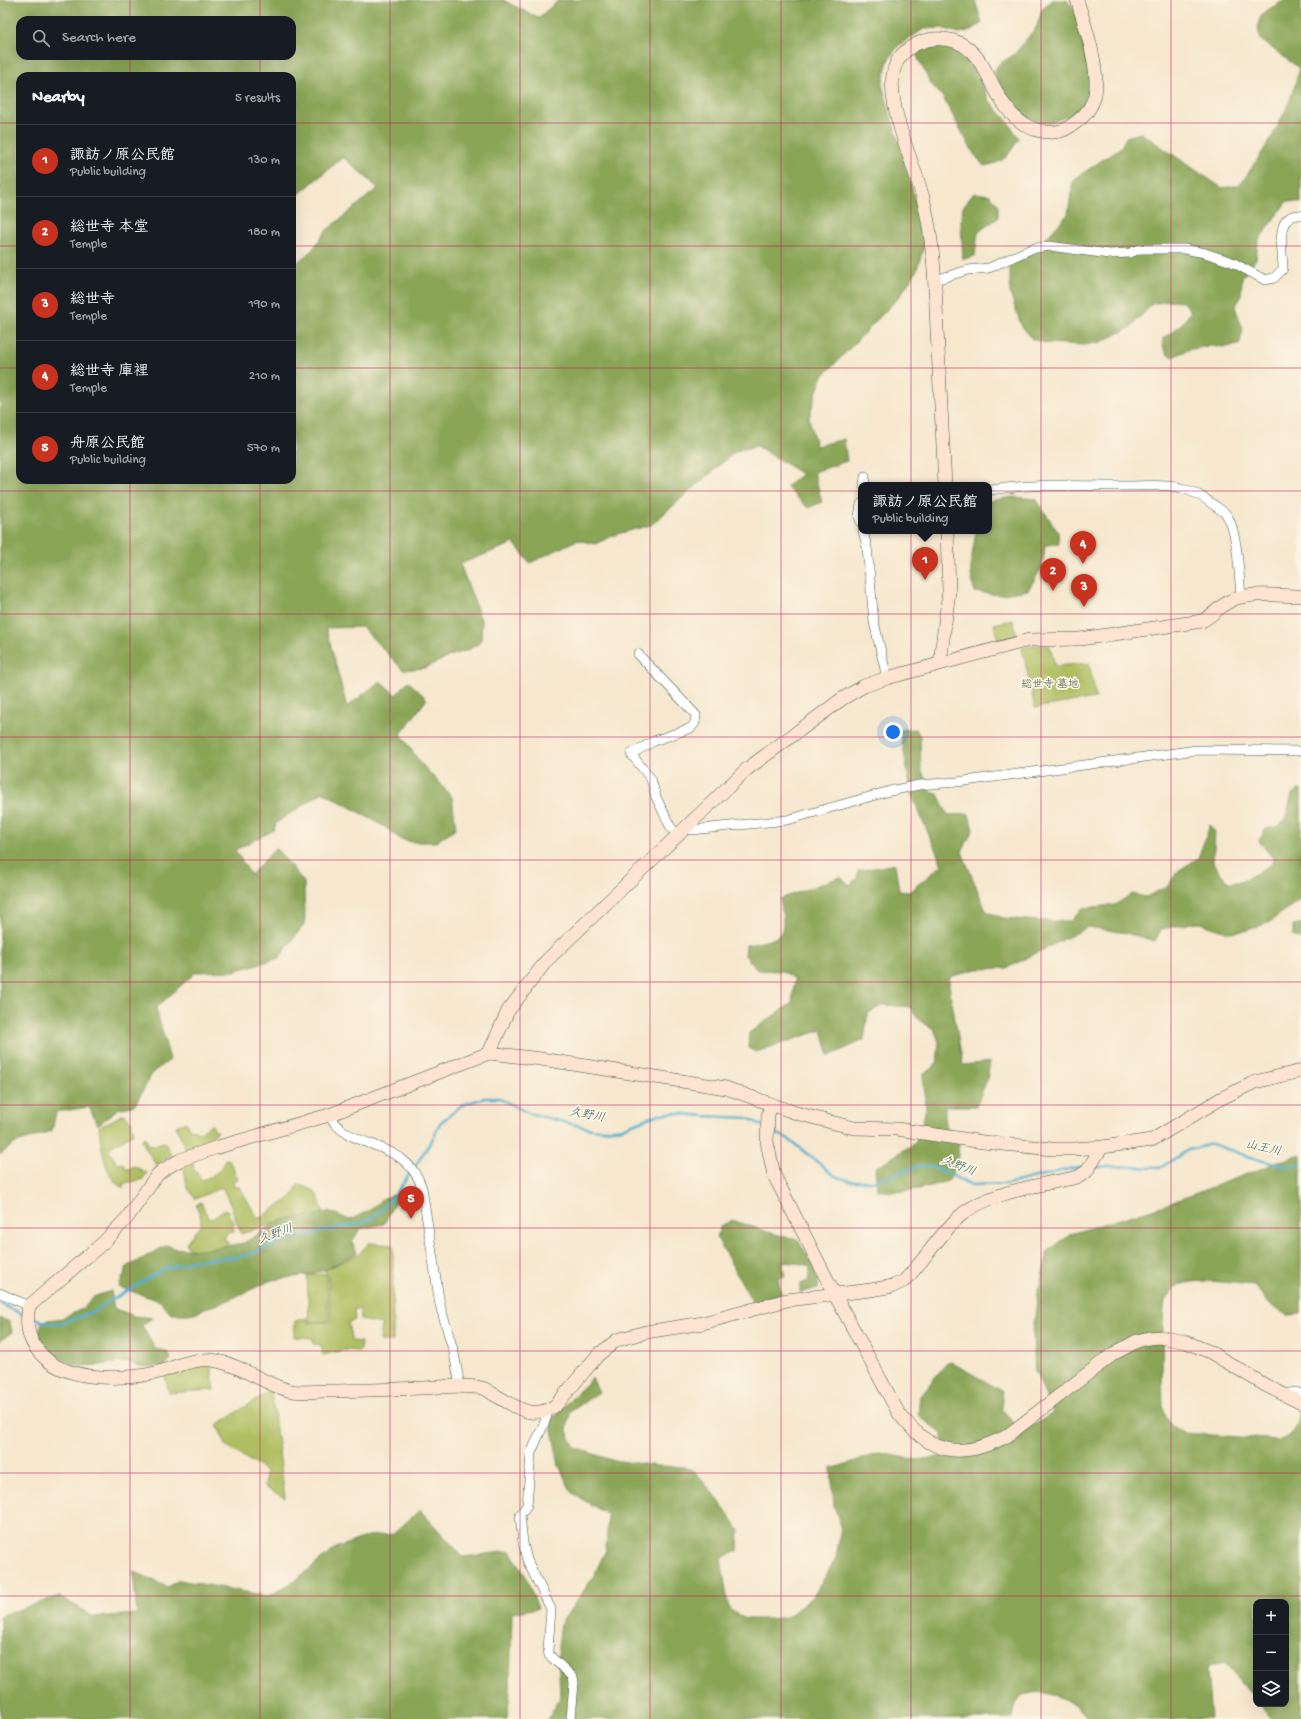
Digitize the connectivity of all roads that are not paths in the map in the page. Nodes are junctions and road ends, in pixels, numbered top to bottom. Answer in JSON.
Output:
{"nodes":[{"id":1,"x":1077,"y":0,"type":"edge"},
{"id":2,"x":1301,"y":215,"type":"edge"},
{"id":3,"x":935,"y":280,"type":"junction"},
{"id":4,"x":945,"y":482,"type":"edge"},
{"id":5,"x":992,"y":490,"type":"edge"},
{"id":6,"x":864,"y":534,"type":"edge"},
{"id":7,"x":947,"y":534,"type":"edge"},
{"id":8,"x":1242,"y":596,"type":"junction"},
{"id":9,"x":1301,"y":596,"type":"edge"},
{"id":10,"x":638,"y":654,"type":"dead end"},
{"id":11,"x":940,"y":663,"type":"junction"},
{"id":12,"x":888,"y":678,"type":"junction"},
{"id":13,"x":1301,"y":751,"type":"edge"},
{"id":14,"x":681,"y":832,"type":"junction"},
{"id":15,"x":489,"y":1053,"type":"junction"},
{"id":16,"x":1301,"y":1071,"type":"edge"},
{"id":17,"x":770,"y":1110,"type":"junction"},
{"id":18,"x":328,"y":1115,"type":"junction"},
{"id":19,"x":1102,"y":1147,"type":"junction"},
{"id":20,"x":0,"y":1293,"type":"edge"},
{"id":21,"x":835,"y":1295,"type":"junction"},
{"id":22,"x":29,"y":1306,"type":"junction"},
{"id":23,"x":460,"y":1386,"type":"junction"},
{"id":24,"x":1283,"y":1394,"type":"junction"},
{"id":25,"x":1301,"y":1394,"type":"edge"},
{"id":26,"x":1301,"y":1403,"type":"edge"},
{"id":27,"x":548,"y":1411,"type":"junction"},
{"id":28,"x":571,"y":1719,"type":"edge"}],
"edges":[{"from":1,"to":3,"type":"street"},
{"from":2,"to":3,"type":"street"},
{"from":3,"to":4,"type":"street"},
{"from":5,"to":8,"type":"street"},
{"from":6,"to":12,"type":"street"},
{"from":7,"to":11,"type":"street"},
{"from":8,"to":9,"type":"street"},
{"from":8,"to":11,"type":"street"},
{"from":10,"to":14,"type":"street"},
{"from":11,"to":12,"type":"street"},
{"from":12,"to":14,"type":"street"},
{"from":13,"to":14,"type":"street"},
{"from":14,"to":15,"type":"street"},
{"from":15,"to":17,"type":"street"},
{"from":15,"to":18,"type":"street"},
{"from":16,"to":19,"type":"street"},
{"from":17,"to":19,"type":"street"},
{"from":17,"to":21,"type":"street"},
{"from":18,"to":22,"type":"street"},
{"from":18,"to":23,"type":"street"},
{"from":19,"to":21,"type":"street"},
{"from":20,"to":22,"type":"street"},
{"from":21,"to":24,"type":"street"},
{"from":21,"to":27,"type":"street"},
{"from":22,"to":23,"type":"street"},
{"from":23,"to":27,"type":"street"},
{"from":24,"to":25,"type":"street"},
{"from":24,"to":26,"type":"street"},
{"from":27,"to":28,"type":"street"}]}
